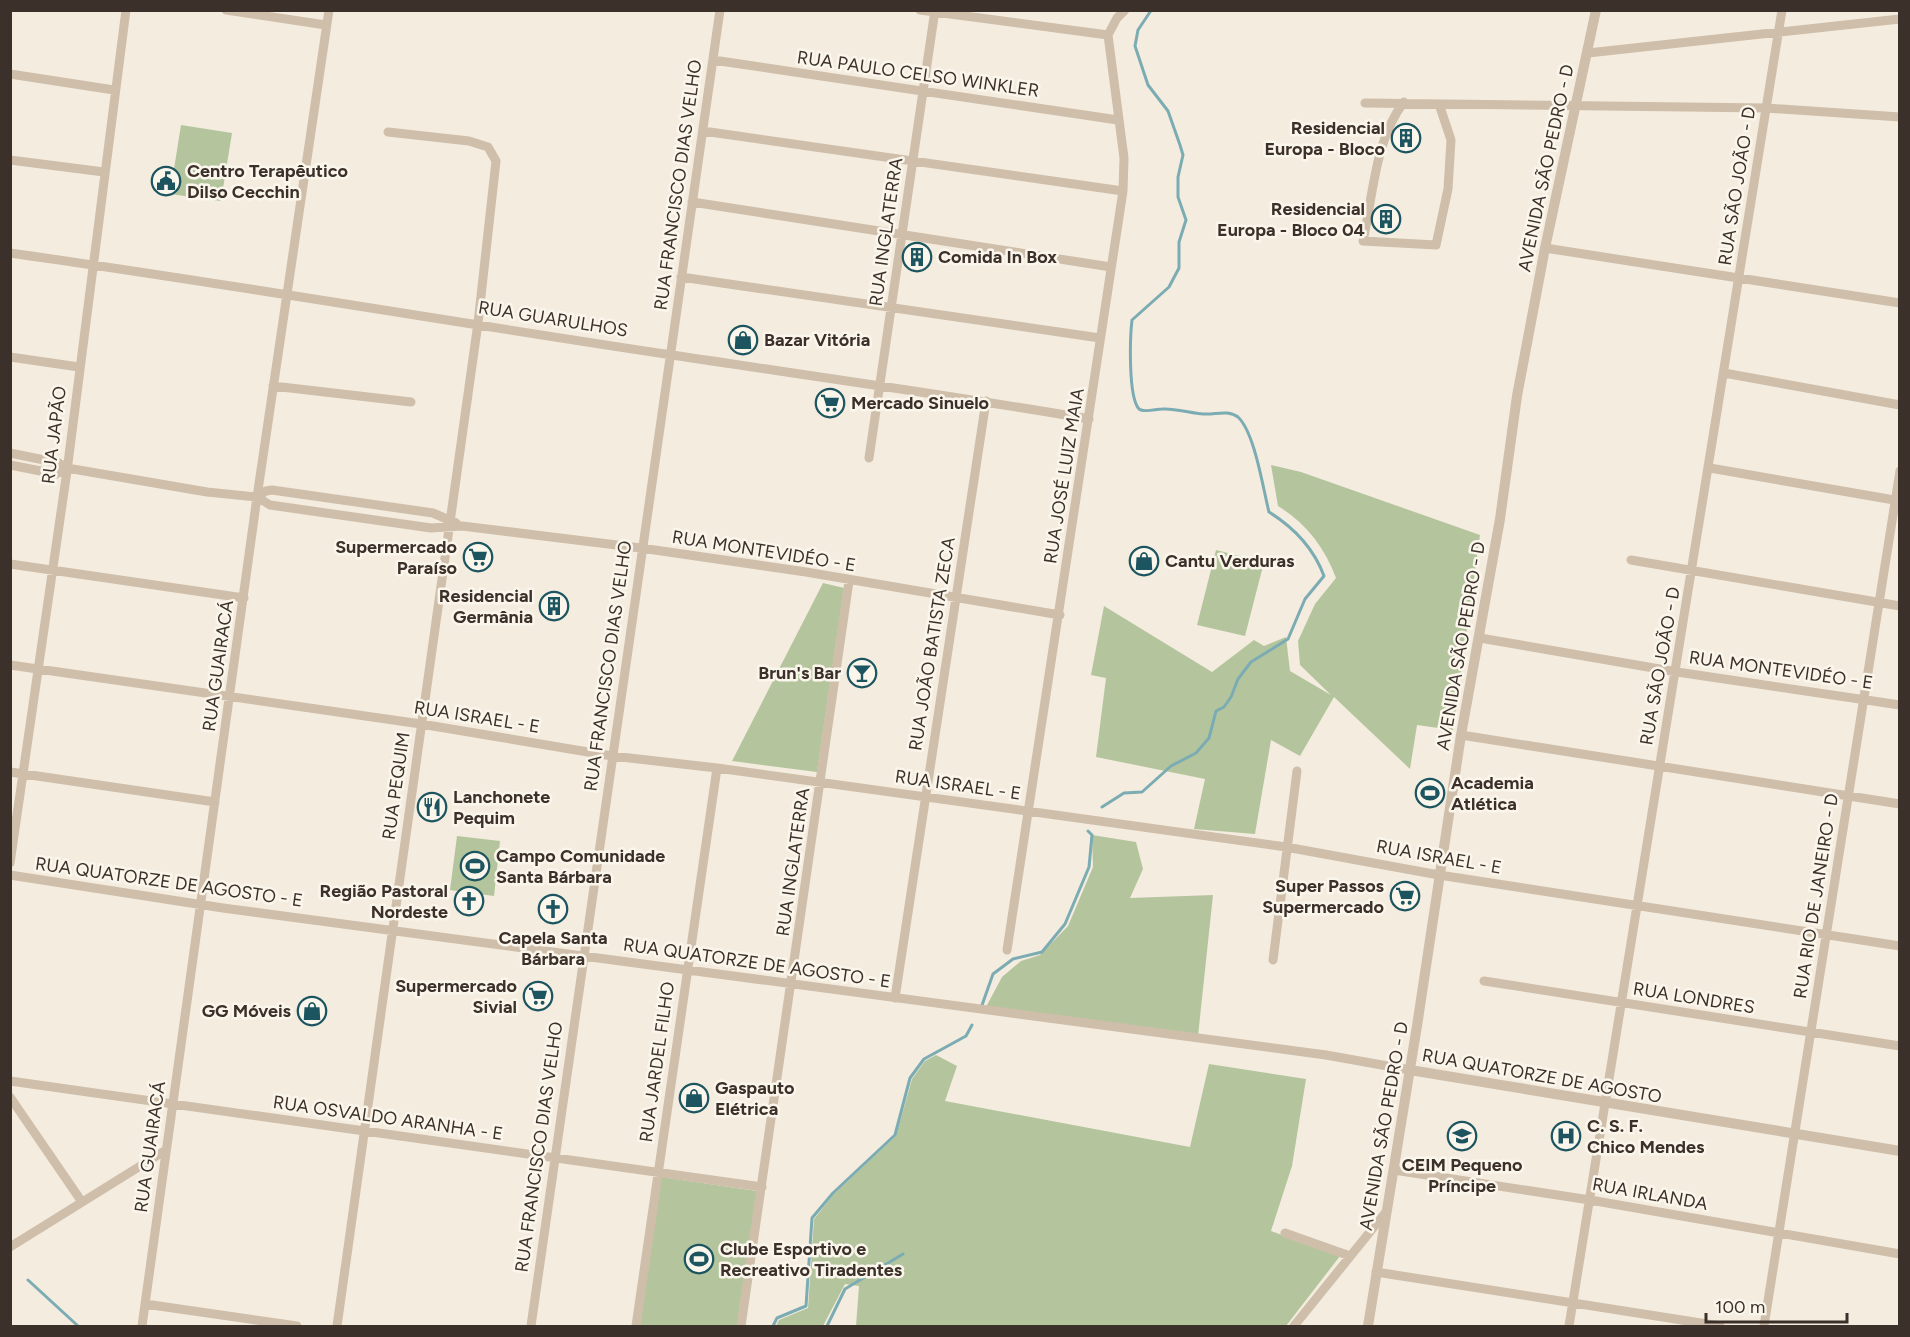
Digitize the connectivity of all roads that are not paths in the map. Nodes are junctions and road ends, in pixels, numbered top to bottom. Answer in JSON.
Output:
{"nodes":[{"id":1,"x":226,"y":10,"type":"edge"},
{"id":2,"x":329,"y":10,"type":"edge"},
{"id":3,"x":720,"y":10,"type":"edge"},
{"id":4,"x":920,"y":10,"type":"edge"},
{"id":5,"x":1125,"y":10,"type":"edge"},
{"id":6,"x":1596,"y":10,"type":"edge"},
{"id":7,"x":1782,"y":10,"type":"edge"},
{"id":8,"x":125,"y":11,"type":"edge"},
{"id":9,"x":935,"y":12,"type":"edge"},
{"id":10,"x":1899,"y":19,"type":"edge"},
{"id":11,"x":326,"y":25,"type":"junction"},
{"id":12,"x":1778,"y":32,"type":"junction"},
{"id":13,"x":1108,"y":35,"type":"junction"},
{"id":14,"x":1588,"y":52,"type":"junction"},
{"id":15,"x":713,"y":60,"type":"junction"},
{"id":16,"x":10,"y":75,"type":"edge"},
{"id":17,"x":114,"y":90,"type":"junction"},
{"id":18,"x":923,"y":91,"type":"junction"},
{"id":19,"x":1404,"y":102,"type":"junction"},
{"id":20,"x":1365,"y":103,"type":"dead end"},
{"id":21,"x":1439,"y":104,"type":"junction"},
{"id":22,"x":1575,"y":105,"type":"junction"},
{"id":23,"x":1766,"y":108,"type":"junction"},
{"id":24,"x":1899,"y":117,"type":"edge"},
{"id":25,"x":1118,"y":120,"type":"junction"},
{"id":26,"x":703,"y":131,"type":"junction"},
{"id":27,"x":388,"y":132,"type":"dead end"},
{"id":28,"x":10,"y":160,"type":"edge"},
{"id":29,"x":913,"y":161,"type":"junction"},
{"id":30,"x":104,"y":172,"type":"junction"},
{"id":31,"x":1123,"y":192,"type":"junction"},
{"id":32,"x":692,"y":202,"type":"junction"},
{"id":33,"x":902,"y":234,"type":"junction"},
{"id":34,"x":1545,"y":249,"type":"junction"},
{"id":35,"x":10,"y":253,"type":"edge"},
{"id":36,"x":92,"y":265,"type":"junction"},
{"id":37,"x":1111,"y":267,"type":"junction"},
{"id":38,"x":681,"y":277,"type":"junction"},
{"id":39,"x":1739,"y":278,"type":"junction"},
{"id":40,"x":286,"y":294,"type":"junction"},
{"id":41,"x":1899,"y":303,"type":"edge"},
{"id":42,"x":891,"y":308,"type":"junction"},
{"id":43,"x":478,"y":323,"type":"junction"},
{"id":44,"x":1100,"y":338,"type":"junction"},
{"id":45,"x":671,"y":355,"type":"junction"},
{"id":46,"x":10,"y":357,"type":"edge"},
{"id":47,"x":79,"y":367,"type":"junction"},
{"id":48,"x":1724,"y":374,"type":"junction"},
{"id":49,"x":882,"y":384,"type":"junction"},
{"id":50,"x":273,"y":386,"type":"junction"},
{"id":51,"x":986,"y":401,"type":"junction"},
{"id":52,"x":411,"y":402,"type":"dead end"},
{"id":53,"x":1899,"y":405,"type":"edge"},
{"id":54,"x":1089,"y":419,"type":"junction"},
{"id":55,"x":10,"y":453,"type":"edge"},
{"id":56,"x":869,"y":458,"type":"dead end"},
{"id":57,"x":10,"y":465,"type":"edge"},
{"id":58,"x":67,"y":468,"type":"junction"},
{"id":59,"x":1710,"y":468,"type":"junction"},
{"id":60,"x":1899,"y":471,"type":"edge"},
{"id":61,"x":257,"y":497,"type":"junction"},
{"id":62,"x":1897,"y":500,"type":"edge"},
{"id":63,"x":450,"y":524,"type":"junction"},
{"id":64,"x":641,"y":548,"type":"junction"},
{"id":65,"x":1631,"y":560,"type":"dead end"},
{"id":66,"x":10,"y":564,"type":"edge"},
{"id":67,"x":52,"y":569,"type":"junction"},
{"id":68,"x":1694,"y":569,"type":"junction"},
{"id":69,"x":849,"y":581,"type":"junction"},
{"id":70,"x":955,"y":597,"type":"junction"},
{"id":71,"x":244,"y":598,"type":"junction"},
{"id":72,"x":1880,"y":603,"type":"junction"},
{"id":73,"x":1899,"y":606,"type":"edge"},
{"id":74,"x":1060,"y":615,"type":"junction"},
{"id":75,"x":1479,"y":638,"type":"junction"},
{"id":76,"x":10,"y":664,"type":"edge"},
{"id":77,"x":38,"y":668,"type":"junction"},
{"id":78,"x":1677,"y":672,"type":"junction"},
{"id":79,"x":230,"y":698,"type":"junction"},
{"id":80,"x":1865,"y":699,"type":"junction"},
{"id":81,"x":1899,"y":705,"type":"edge"},
{"id":82,"x":422,"y":724,"type":"junction"},
{"id":83,"x":1461,"y":735,"type":"junction"},
{"id":84,"x":612,"y":756,"type":"junction"},
{"id":85,"x":1660,"y":766,"type":"junction"},
{"id":86,"x":717,"y":768,"type":"junction"},
{"id":87,"x":1297,"y":771,"type":"dead end"},
{"id":88,"x":10,"y":772,"type":"edge"},
{"id":89,"x":23,"y":774,"type":"junction"},
{"id":90,"x":822,"y":782,"type":"junction"},
{"id":91,"x":1849,"y":796,"type":"junction"},
{"id":92,"x":925,"y":798,"type":"junction"},
{"id":93,"x":215,"y":802,"type":"junction"},
{"id":94,"x":1899,"y":804,"type":"edge"},
{"id":95,"x":1030,"y":812,"type":"junction"},
{"id":96,"x":1286,"y":847,"type":"junction"},
{"id":97,"x":10,"y":863,"type":"edge"},
{"id":98,"x":10,"y":875,"type":"edge"},
{"id":99,"x":1439,"y":875,"type":"junction"},
{"id":100,"x":201,"y":905,"type":"junction"},
{"id":101,"x":1637,"y":905,"type":"junction"},
{"id":102,"x":393,"y":931,"type":"junction"},
{"id":103,"x":1826,"y":934,"type":"junction"},
{"id":104,"x":1899,"y":946,"type":"edge"},
{"id":105,"x":1007,"y":950,"type":"dead end"},
{"id":106,"x":582,"y":956,"type":"junction"},
{"id":107,"x":1273,"y":960,"type":"dead end"},
{"id":108,"x":686,"y":970,"type":"junction"},
{"id":109,"x":1484,"y":981,"type":"dead end"},
{"id":110,"x":792,"y":984,"type":"junction"},
{"id":111,"x":895,"y":998,"type":"junction"},
{"id":112,"x":1622,"y":1002,"type":"junction"},
{"id":113,"x":965,"y":1007,"type":"joint"},
{"id":114,"x":1811,"y":1033,"type":"junction"},
{"id":115,"x":1899,"y":1046,"type":"edge"},
{"id":116,"x":1410,"y":1070,"type":"junction"},
{"id":117,"x":10,"y":1081,"type":"edge"},
{"id":118,"x":10,"y":1097,"type":"edge"},
{"id":119,"x":173,"y":1104,"type":"junction"},
{"id":120,"x":1606,"y":1104,"type":"junction"},
{"id":121,"x":365,"y":1131,"type":"junction"},
{"id":122,"x":1794,"y":1134,"type":"junction"},
{"id":123,"x":166,"y":1150,"type":"junction"},
{"id":124,"x":1899,"y":1151,"type":"edge"},
{"id":125,"x":554,"y":1158,"type":"junction"},
{"id":126,"x":1394,"y":1170,"type":"junction"},
{"id":127,"x":658,"y":1172,"type":"junction"},
{"id":128,"x":762,"y":1187,"type":"junction"},
{"id":129,"x":1590,"y":1200,"type":"junction"},
{"id":130,"x":82,"y":1202,"type":"junction"},
{"id":131,"x":1386,"y":1212,"type":"junction"},
{"id":132,"x":1285,"y":1233,"type":"dead end"},
{"id":133,"x":1778,"y":1234,"type":"junction"},
{"id":134,"x":10,"y":1247,"type":"edge"},
{"id":135,"x":1899,"y":1254,"type":"edge"},
{"id":136,"x":1350,"y":1256,"type":"junction"},
{"id":137,"x":1376,"y":1272,"type":"junction"},
{"id":138,"x":1573,"y":1303,"type":"junction"},
{"id":139,"x":145,"y":1304,"type":"junction"},
{"id":140,"x":142,"y":1326,"type":"edge"},
{"id":141,"x":297,"y":1326,"type":"edge"},
{"id":142,"x":338,"y":1326,"type":"edge"},
{"id":143,"x":531,"y":1326,"type":"edge"},
{"id":144,"x":636,"y":1326,"type":"edge"},
{"id":145,"x":741,"y":1326,"type":"edge"},
{"id":146,"x":1294,"y":1326,"type":"edge"},
{"id":147,"x":1368,"y":1326,"type":"edge"},
{"id":148,"x":1569,"y":1326,"type":"edge"},
{"id":149,"x":1720,"y":1326,"type":"edge"},
{"id":150,"x":1764,"y":1326,"type":"edge"}],
"edges":[{"from":1,"to":11,"type":"street"},
{"from":2,"to":11,"type":"street","name":"RUA GUAIRACÁ"},
{"from":3,"to":15,"type":"street","name":"RUA FRANCISCO DIAS VELHO"},
{"from":4,"to":9,"type":"street"},
{"from":5,"to":13,"type":"street"},
{"from":6,"to":14,"type":"street","name":"AVENIDA SÃO PEDRO - D"},
{"from":7,"to":12,"type":"street","name":"RUA SÃO JOÃO - D"},
{"from":8,"to":17,"type":"street","name":"RUA JAPÃO"},
{"from":9,"to":13,"type":"street"},
{"from":9,"to":18,"type":"street","name":"RUA INGLATERRA"},
{"from":10,"to":12,"type":"street"},
{"from":11,"to":40,"type":"street","name":"RUA GUAIRACÁ"},
{"from":12,"to":14,"type":"street"},
{"from":12,"to":23,"type":"street","name":"RUA SÃO JOÃO - D"},
{"from":13,"to":25,"type":"street","name":"RUA JOSÉ LUIZ MAIA"},
{"from":14,"to":22,"type":"street","name":"AVENIDA SÃO PEDRO - D"},
{"from":15,"to":18,"type":"street","name":"RUA PAULO CELSO WINKLER"},
{"from":15,"to":26,"type":"street","name":"RUA FRANCISCO DIAS VELHO"},
{"from":16,"to":17,"type":"street"},
{"from":17,"to":30,"type":"street","name":"RUA JAPÃO"},
{"from":18,"to":25,"type":"street","name":"RUA PAULO CELSO WINKLER"},
{"from":18,"to":29,"type":"street","name":"RUA INGLATERRA"},
{"from":19,"to":20,"type":"street"},
{"from":19,"to":21,"type":"street"},
{"from":19,"to":21,"type":"street"},
{"from":21,"to":22,"type":"street"},
{"from":22,"to":23,"type":"street"},
{"from":22,"to":34,"type":"street","name":"AVENIDA SÃO PEDRO - D"},
{"from":23,"to":24,"type":"street"},
{"from":23,"to":39,"type":"street","name":"RUA SÃO JOÃO - D"},
{"from":25,"to":31,"type":"street","name":"RUA JOSÉ LUIZ MAIA"},
{"from":26,"to":29,"type":"street"},
{"from":26,"to":32,"type":"street","name":"RUA FRANCISCO DIAS VELHO"},
{"from":27,"to":43,"type":"street","name":"RUA PEQUIM"},
{"from":28,"to":30,"type":"street"},
{"from":29,"to":31,"type":"street"},
{"from":29,"to":33,"type":"street","name":"RUA INGLATERRA"},
{"from":30,"to":36,"type":"street","name":"RUA JAPÃO"},
{"from":31,"to":37,"type":"street","name":"RUA JOSÉ LUIZ MAIA"},
{"from":32,"to":33,"type":"street"},
{"from":32,"to":38,"type":"street","name":"RUA FRANCISCO DIAS VELHO"},
{"from":33,"to":37,"type":"street"},
{"from":33,"to":42,"type":"street","name":"RUA INGLATERRA"},
{"from":34,"to":39,"type":"street"},
{"from":34,"to":75,"type":"street","name":"AVENIDA SÃO PEDRO - D"},
{"from":35,"to":36,"type":"street","name":"RUA GUARULHOS"},
{"from":36,"to":40,"type":"street","name":"RUA GUARULHOS"},
{"from":36,"to":47,"type":"street","name":"RUA JAPÃO"},
{"from":37,"to":44,"type":"street","name":"RUA JOSÉ LUIZ MAIA"},
{"from":38,"to":42,"type":"street"},
{"from":38,"to":45,"type":"street","name":"RUA FRANCISCO DIAS VELHO"},
{"from":39,"to":41,"type":"street"},
{"from":39,"to":48,"type":"street","name":"RUA SÃO JOÃO - D"},
{"from":40,"to":43,"type":"street","name":"RUA GUARULHOS"},
{"from":40,"to":50,"type":"street","name":"RUA GUAIRACÁ"},
{"from":42,"to":44,"type":"street"},
{"from":42,"to":49,"type":"street","name":"RUA INGLATERRA"},
{"from":43,"to":45,"type":"street","name":"RUA GUARULHOS"},
{"from":43,"to":63,"type":"street","name":"RUA PEQUIM"},
{"from":44,"to":54,"type":"street","name":"RUA JOSÉ LUIZ MAIA"},
{"from":45,"to":49,"type":"street","name":"RUA GUARULHOS"},
{"from":45,"to":64,"type":"street","name":"RUA FRANCISCO DIAS VELHO"},
{"from":46,"to":47,"type":"street"},
{"from":47,"to":58,"type":"street","name":"RUA JAPÃO"},
{"from":48,"to":53,"type":"street"},
{"from":48,"to":59,"type":"street","name":"RUA SÃO JOÃO - D"},
{"from":49,"to":51,"type":"street","name":"RUA GUARULHOS"},
{"from":49,"to":56,"type":"street","name":"RUA INGLATERRA"},
{"from":50,"to":52,"type":"street"},
{"from":50,"to":61,"type":"street","name":"RUA GUAIRACÁ"},
{"from":51,"to":54,"type":"street","name":"RUA GUARULHOS"},
{"from":51,"to":70,"type":"street","name":"RUA JOÃO BATISTA ZECA"},
{"from":54,"to":74,"type":"street","name":"RUA JOSÉ LUIZ MAIA"},
{"from":55,"to":58,"type":"street","name":"RUA MONTEVIDÉO - E"},
{"from":57,"to":58,"type":"street","name":"RUA MONTEVIDÉO - E"},
{"from":58,"to":61,"type":"street","name":"RUA MONTEVIDÉO - E"},
{"from":58,"to":67,"type":"street","name":"RUA JAPÃO"},
{"from":59,"to":62,"type":"street"},
{"from":59,"to":68,"type":"street","name":"RUA SÃO JOÃO - D"},
{"from":60,"to":62,"type":"street","name":"RUA RIO DE JANEIRO - D"},
{"from":61,"to":63,"type":"street","name":"RUA MONTEVIDÉO - E"},
{"from":61,"to":63,"type":"street","name":"RUA MONTEVIDÉO - E"},
{"from":61,"to":71,"type":"street","name":"RUA GUAIRACÁ"},
{"from":62,"to":72,"type":"street","name":"RUA RIO DE JANEIRO - D"},
{"from":63,"to":64,"type":"street","name":"RUA MONTEVIDÉO - E"},
{"from":63,"to":82,"type":"street","name":"RUA PEQUIM"},
{"from":64,"to":69,"type":"street","name":"RUA MONTEVIDÉO - E"},
{"from":64,"to":84,"type":"street","name":"RUA FRANCISCO DIAS VELHO"},
{"from":65,"to":68,"type":"street"},
{"from":66,"to":67,"type":"street"},
{"from":67,"to":71,"type":"street"},
{"from":67,"to":77,"type":"street","name":"RUA JAPÃO"},
{"from":68,"to":72,"type":"street"},
{"from":68,"to":78,"type":"street","name":"RUA SÃO JOÃO - D"},
{"from":69,"to":70,"type":"street","name":"RUA MONTEVIDÉO - E"},
{"from":69,"to":90,"type":"street","name":"RUA INGLATERRA"},
{"from":70,"to":74,"type":"street","name":"RUA MONTEVIDÉO - E"},
{"from":70,"to":92,"type":"street","name":"RUA JOÃO BATISTA ZECA"},
{"from":71,"to":79,"type":"street","name":"RUA GUAIRACÁ"},
{"from":72,"to":73,"type":"street"},
{"from":72,"to":80,"type":"street","name":"RUA RIO DE JANEIRO - D"},
{"from":74,"to":95,"type":"street","name":"RUA JOSÉ LUIZ MAIA"},
{"from":75,"to":78,"type":"street","name":"RUA MONTEVIDÉO - E"},
{"from":75,"to":83,"type":"street","name":"AVENIDA SÃO PEDRO - D"},
{"from":76,"to":77,"type":"street","name":"RUA ISRAEL - E"},
{"from":77,"to":79,"type":"street","name":"RUA ISRAEL - E"},
{"from":77,"to":89,"type":"street","name":"RUA JAPÃO"},
{"from":78,"to":80,"type":"street","name":"RUA MONTEVIDÉO - E"},
{"from":78,"to":85,"type":"street","name":"RUA SÃO JOÃO - D"},
{"from":79,"to":82,"type":"street","name":"RUA ISRAEL - E"},
{"from":79,"to":93,"type":"street","name":"RUA GUAIRACÁ"},
{"from":80,"to":81,"type":"street","name":"RUA MONTEVIDÉO - E"},
{"from":80,"to":91,"type":"street","name":"RUA RIO DE JANEIRO - D"},
{"from":82,"to":84,"type":"street","name":"RUA ISRAEL - E"},
{"from":82,"to":102,"type":"street","name":"RUA PEQUIM"},
{"from":83,"to":85,"type":"street"},
{"from":83,"to":99,"type":"street","name":"AVENIDA SÃO PEDRO - D"},
{"from":84,"to":86,"type":"street","name":"RUA ISRAEL - E"},
{"from":84,"to":106,"type":"street","name":"RUA FRANCISCO DIAS VELHO"},
{"from":85,"to":91,"type":"street"},
{"from":85,"to":101,"type":"street","name":"RUA SÃO JOÃO - D"},
{"from":86,"to":90,"type":"street","name":"RUA ISRAEL - E"},
{"from":86,"to":108,"type":"street","name":"RUA JARDEL FILHO"},
{"from":87,"to":96,"type":"street"},
{"from":88,"to":89,"type":"street"},
{"from":89,"to":93,"type":"street"},
{"from":89,"to":97,"type":"street","name":"RUA JAPÃO"},
{"from":90,"to":92,"type":"street","name":"RUA ISRAEL - E"},
{"from":90,"to":110,"type":"street","name":"RUA INGLATERRA"},
{"from":91,"to":94,"type":"street"},
{"from":91,"to":103,"type":"street","name":"RUA RIO DE JANEIRO - D"},
{"from":92,"to":95,"type":"street","name":"RUA ISRAEL - E"},
{"from":92,"to":111,"type":"street","name":"RUA JOÃO BATISTA ZECA"},
{"from":93,"to":100,"type":"street","name":"RUA GUAIRACÁ"},
{"from":95,"to":96,"type":"street","name":"RUA ISRAEL - E"},
{"from":95,"to":105,"type":"street","name":"RUA JOSÉ LUIZ MAIA"},
{"from":96,"to":99,"type":"street","name":"RUA ISRAEL - E"},
{"from":96,"to":107,"type":"street"},
{"from":98,"to":100,"type":"street","name":"RUA QUATORZE DE AGOSTO - E"},
{"from":99,"to":101,"type":"street","name":"RUA ISRAEL - E"},
{"from":99,"to":116,"type":"street","name":"AVENIDA SÃO PEDRO - D"},
{"from":100,"to":102,"type":"street","name":"RUA QUATORZE DE AGOSTO - E"},
{"from":100,"to":119,"type":"street","name":"RUA GUAIRACÁ"},
{"from":101,"to":103,"type":"street","name":"RUA ISRAEL - E"},
{"from":101,"to":112,"type":"street","name":"RUA SÃO JOÃO - D"},
{"from":102,"to":106,"type":"street","name":"RUA QUATORZE DE AGOSTO - E"},
{"from":102,"to":121,"type":"street","name":"RUA PEQUIM"},
{"from":103,"to":104,"type":"street","name":"RUA ISRAEL - E"},
{"from":103,"to":114,"type":"street","name":"RUA RIO DE JANEIRO - D"},
{"from":106,"to":108,"type":"street","name":"RUA QUATORZE DE AGOSTO - E"},
{"from":106,"to":125,"type":"street","name":"RUA FRANCISCO DIAS VELHO"},
{"from":108,"to":110,"type":"street","name":"RUA QUATORZE DE AGOSTO - E"},
{"from":108,"to":127,"type":"street","name":"RUA JARDEL FILHO"},
{"from":109,"to":112,"type":"street","name":"RUA LONDRES"},
{"from":110,"to":111,"type":"street","name":"RUA QUATORZE DE AGOSTO - E"},
{"from":110,"to":128,"type":"street","name":"RUA INGLATERRA"},
{"from":111,"to":113,"type":"street","name":"RUA QUATORZE DE AGOSTO - E"},
{"from":112,"to":114,"type":"street","name":"RUA LONDRES"},
{"from":112,"to":120,"type":"street","name":"RUA SÃO JOÃO - D"},
{"from":113,"to":116,"type":"street","name":"RUA QUATORZE DE AGOSTO"},
{"from":114,"to":115,"type":"street","name":"RUA LONDRES"},
{"from":114,"to":122,"type":"street","name":"RUA RIO DE JANEIRO - D"},
{"from":116,"to":120,"type":"street","name":"RUA QUATORZE DE AGOSTO"},
{"from":116,"to":126,"type":"street","name":"AVENIDA SÃO PEDRO - D"},
{"from":117,"to":119,"type":"street","name":"RUA OSVALDO ARANHA - E"},
{"from":118,"to":130,"type":"street"},
{"from":119,"to":121,"type":"street","name":"RUA OSVALDO ARANHA - E"},
{"from":119,"to":123,"type":"street","name":"RUA GUAIRACÁ"},
{"from":120,"to":122,"type":"street","name":"RUA QUATORZE DE AGOSTO"},
{"from":120,"to":129,"type":"street","name":"RUA SÃO JOÃO - D"},
{"from":121,"to":125,"type":"street","name":"RUA OSVALDO ARANHA - E"},
{"from":121,"to":142,"type":"street","name":"RUA PEQUIM"},
{"from":122,"to":124,"type":"street","name":"RUA QUATORZE DE AGOSTO"},
{"from":122,"to":133,"type":"street","name":"RUA RIO DE JANEIRO - D"},
{"from":123,"to":130,"type":"street"},
{"from":123,"to":139,"type":"street","name":"RUA GUAIRACÁ"},
{"from":125,"to":127,"type":"street","name":"RUA OSVALDO ARANHA - E"},
{"from":125,"to":143,"type":"street","name":"RUA FRANCISCO DIAS VELHO"},
{"from":126,"to":129,"type":"street","name":"RUA IRLANDA"},
{"from":126,"to":131,"type":"street","name":"AVENIDA SÃO PEDRO - D"},
{"from":127,"to":128,"type":"street","name":"RUA OSVALDO ARANHA - E"},
{"from":127,"to":144,"type":"street","name":"RUA JARDEL FILHO"},
{"from":128,"to":145,"type":"street","name":"RUA INGLATERRA"},
{"from":129,"to":133,"type":"street","name":"RUA IRLANDA"},
{"from":129,"to":138,"type":"street","name":"RUA SÃO JOÃO - D"},
{"from":130,"to":134,"type":"street"},
{"from":131,"to":136,"type":"street"},
{"from":131,"to":137,"type":"street","name":"AVENIDA SÃO PEDRO - D"},
{"from":132,"to":136,"type":"street"},
{"from":133,"to":135,"type":"street","name":"RUA IRLANDA"},
{"from":133,"to":150,"type":"street","name":"RUA RIO DE JANEIRO - D"},
{"from":136,"to":146,"type":"street"},
{"from":137,"to":138,"type":"street"},
{"from":137,"to":147,"type":"street","name":"AVENIDA SÃO PEDRO - D"},
{"from":138,"to":148,"type":"street","name":"RUA SÃO JOÃO - D"},
{"from":138,"to":149,"type":"street"},
{"from":139,"to":140,"type":"street","name":"RUA GUAIRACÁ"},
{"from":139,"to":141,"type":"street"}]}
